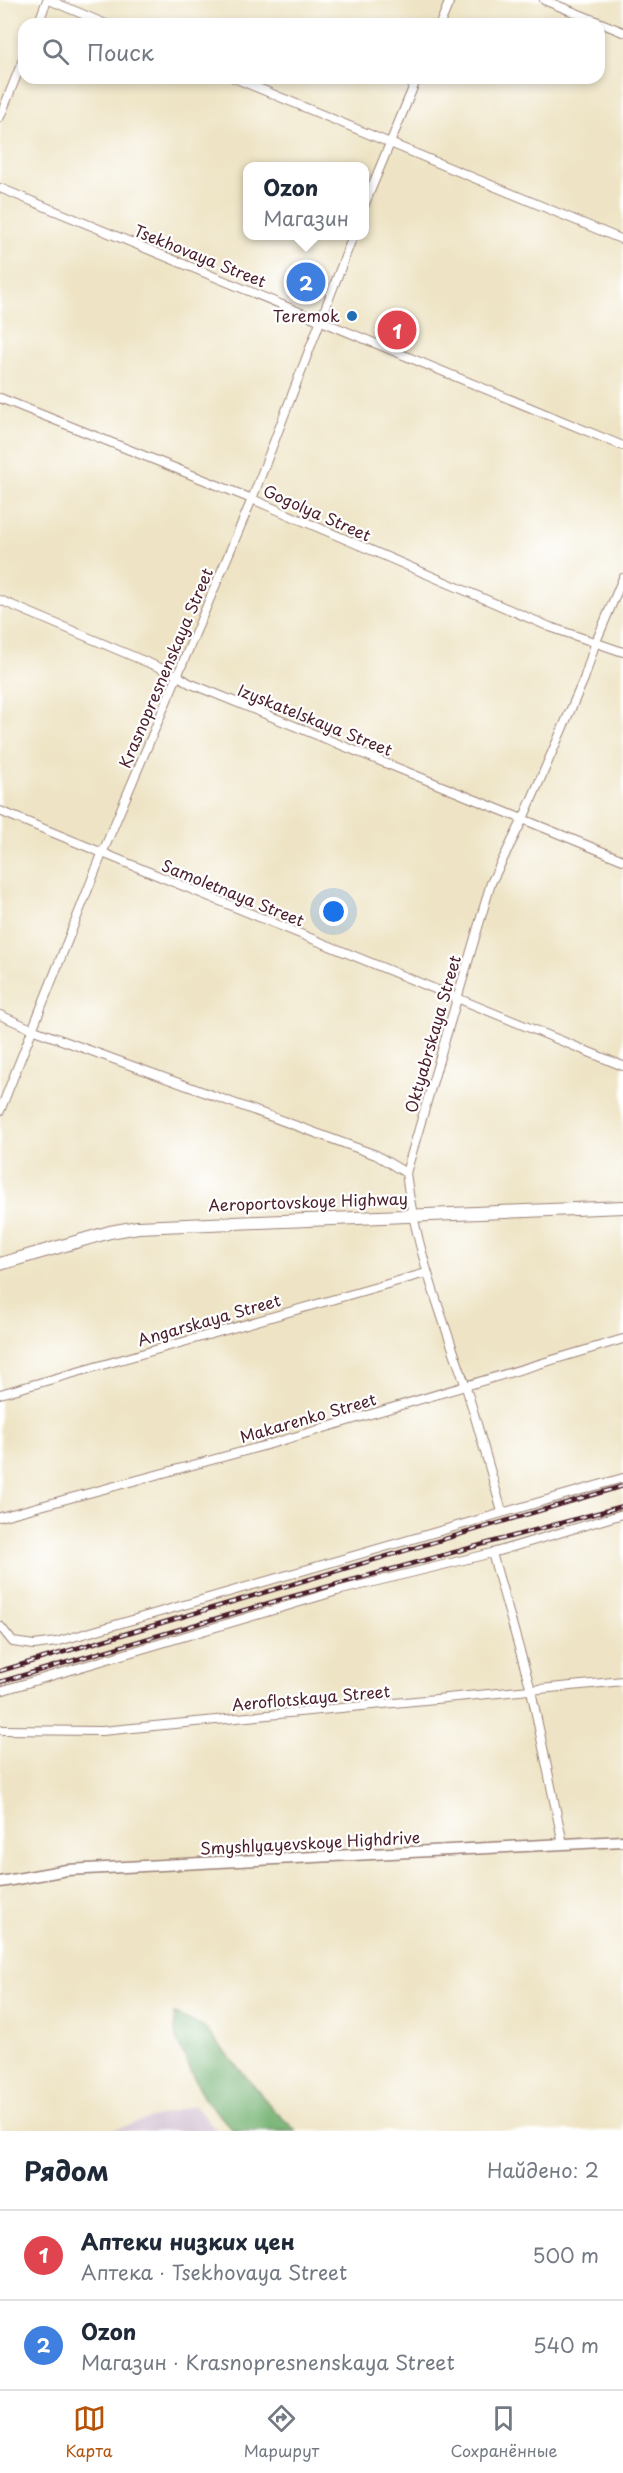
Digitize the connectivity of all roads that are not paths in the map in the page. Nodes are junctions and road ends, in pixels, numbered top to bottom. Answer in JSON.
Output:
{"nodes":[{"id":1,"x":48,"y":0,"type":"edge"},
{"id":2,"x":450,"y":0,"type":"edge"},
{"id":3,"x":544,"y":0,"type":"edge"},
{"id":4,"x":40,"y":18,"type":"edge"},
{"id":5,"x":92,"y":18,"type":"edge"},
{"id":6,"x":442,"y":18,"type":"edge"},
{"id":7,"x":588,"y":18,"type":"edge"},
{"id":8,"x":605,"y":25,"type":"edge"},
{"id":9,"x":623,"y":32,"type":"edge"},
{"id":10,"x":18,"y":72,"type":"edge"},
{"id":11,"x":248,"y":84,"type":"edge"},
{"id":12,"x":414,"y":84,"type":"edge"},
{"id":13,"x":0,"y":117,"type":"edge"},
{"id":14,"x":389,"y":144,"type":"junction"},
{"id":15,"x":0,"y":188,"type":"edge"},
{"id":16,"x":369,"y":194,"type":"edge"},
{"id":17,"x":351,"y":240,"type":"edge"},
{"id":18,"x":623,"y":240,"type":"edge"},
{"id":19,"x":319,"y":319,"type":"junction"},
{"id":20,"x":0,"y":398,"type":"edge"},
{"id":21,"x":623,"y":446,"type":"edge"},
{"id":22,"x":252,"y":499,"type":"junction"},
{"id":23,"x":623,"y":578,"type":"edge"},
{"id":24,"x":0,"y":600,"type":"edge"},
{"id":25,"x":595,"y":644,"type":"junction"},
{"id":26,"x":623,"y":652,"type":"edge"},
{"id":27,"x":177,"y":675,"type":"junction"},
{"id":28,"x":0,"y":811,"type":"edge"},
{"id":29,"x":523,"y":819,"type":"junction"},
{"id":30,"x":102,"y":854,"type":"junction"},
{"id":31,"x":623,"y":860,"type":"edge"},
{"id":32,"x":457,"y":999,"type":"junction"},
{"id":33,"x":0,"y":1015,"type":"edge"},
{"id":34,"x":34,"y":1030,"type":"junction"},
{"id":35,"x":623,"y":1066,"type":"edge"},
{"id":36,"x":0,"y":1111,"type":"edge"},
{"id":37,"x":406,"y":1173,"type":"junction"},
{"id":38,"x":623,"y":1207,"type":"edge"},
{"id":39,"x":411,"y":1215,"type":"junction"},
{"id":40,"x":0,"y":1264,"type":"edge"},
{"id":41,"x":426,"y":1273,"type":"junction"},
{"id":42,"x":623,"y":1339,"type":"edge"},
{"id":43,"x":465,"y":1386,"type":"junction"},
{"id":44,"x":0,"y":1394,"type":"edge"},
{"id":45,"x":623,"y":1478,"type":"edge"},
{"id":46,"x":502,"y":1512,"type":"junction"},
{"id":47,"x":623,"y":1514,"type":"edge"},
{"id":48,"x":0,"y":1517,"type":"edge"},
{"id":49,"x":492,"y":1553,"type":"junction"},
{"id":50,"x":0,"y":1628,"type":"edge"},
{"id":51,"x":623,"y":1681,"type":"edge"},
{"id":52,"x":531,"y":1690,"type":"junction"},
{"id":53,"x":0,"y":1691,"type":"edge"},
{"id":54,"x":0,"y":1730,"type":"edge"},
{"id":55,"x":623,"y":1841,"type":"edge"},
{"id":56,"x":563,"y":1844,"type":"junction"},
{"id":57,"x":0,"y":1882,"type":"edge"}],
"edges":[{"from":1,"to":4,"type":"street"},
{"from":1,"to":5,"type":"street"},
{"from":2,"to":6,"type":"street"},
{"from":3,"to":7,"type":"street"},
{"from":8,"to":9,"type":"street"},
{"from":10,"to":13,"type":"street"},
{"from":11,"to":14,"type":"street"},
{"from":12,"to":14,"type":"street"},
{"from":14,"to":16,"type":"street"},
{"from":14,"to":18,"type":"street"},
{"from":15,"to":19,"type":"street","name":"Tsekhovaya Street"},
{"from":17,"to":19,"type":"street","name":"Krasnopresnenskaya Street"},
{"from":19,"to":21,"type":"street","name":"Tsekhovaya Street"},
{"from":19,"to":22,"type":"street","name":"Krasnopresnenskaya Street"},
{"from":20,"to":22,"type":"street","name":"Gogolya Street"},
{"from":22,"to":25,"type":"street","name":"Gogolya Street"},
{"from":22,"to":27,"type":"street","name":"Krasnopresnenskaya Street"},
{"from":23,"to":25,"type":"street","name":"Oktyabrskaya Street"},
{"from":24,"to":27,"type":"street","name":"Izyskatelskaya Street"},
{"from":25,"to":26,"type":"street","name":"Gogolya Street"},
{"from":25,"to":29,"type":"street","name":"Oktyabrskaya Street"},
{"from":27,"to":29,"type":"street","name":"Izyskatelskaya Street"},
{"from":27,"to":30,"type":"street","name":"Krasnopresnenskaya Street"},
{"from":28,"to":30,"type":"street","name":"Samoletnaya Street"},
{"from":29,"to":31,"type":"street","name":"Izyskatelskaya Street"},
{"from":29,"to":32,"type":"street","name":"Oktyabrskaya Street"},
{"from":30,"to":32,"type":"street","name":"Samoletnaya Street"},
{"from":30,"to":34,"type":"street","name":"Krasnopresnenskaya Street"},
{"from":32,"to":35,"type":"street","name":"Samoletnaya Street"},
{"from":32,"to":37,"type":"street","name":"Oktyabrskaya Street"},
{"from":33,"to":34,"type":"street"},
{"from":34,"to":36,"type":"street","name":"Krasnopresnenskaya Street"},
{"from":34,"to":37,"type":"street"},
{"from":37,"to":39,"type":"street","name":"Oktyabrskaya Street"},
{"from":38,"to":39,"type":"main road","name":"Aeroportovskoye Highway"},
{"from":39,"to":40,"type":"main road","name":"Aeroportovskoye Highway"},
{"from":39,"to":41,"type":"street","name":"Oktyabrskaya Street"},
{"from":41,"to":43,"type":"street","name":"Oktyabrskaya Street"},
{"from":41,"to":44,"type":"street","name":"Angarskaya Street"},
{"from":42,"to":43,"type":"street","name":"Makarenko Street"},
{"from":43,"to":46,"type":"street","name":"Oktyabrskaya Street"},
{"from":43,"to":48,"type":"street","name":"Makarenko Street"},
{"from":45,"to":46,"type":"street"},
{"from":46,"to":50,"type":"street"},
{"from":47,"to":49,"type":"street"},
{"from":49,"to":52,"type":"street"},
{"from":49,"to":53,"type":"street"},
{"from":51,"to":52,"type":"street","name":"Aeroflotskaya Street"},
{"from":52,"to":54,"type":"street","name":"Aeroflotskaya Street"},
{"from":52,"to":56,"type":"street"},
{"from":55,"to":56,"type":"street","name":"Smyshlyayevskoye Highdrive"},
{"from":56,"to":57,"type":"street","name":"Smyshlyayevskoye Highdrive"}]}
